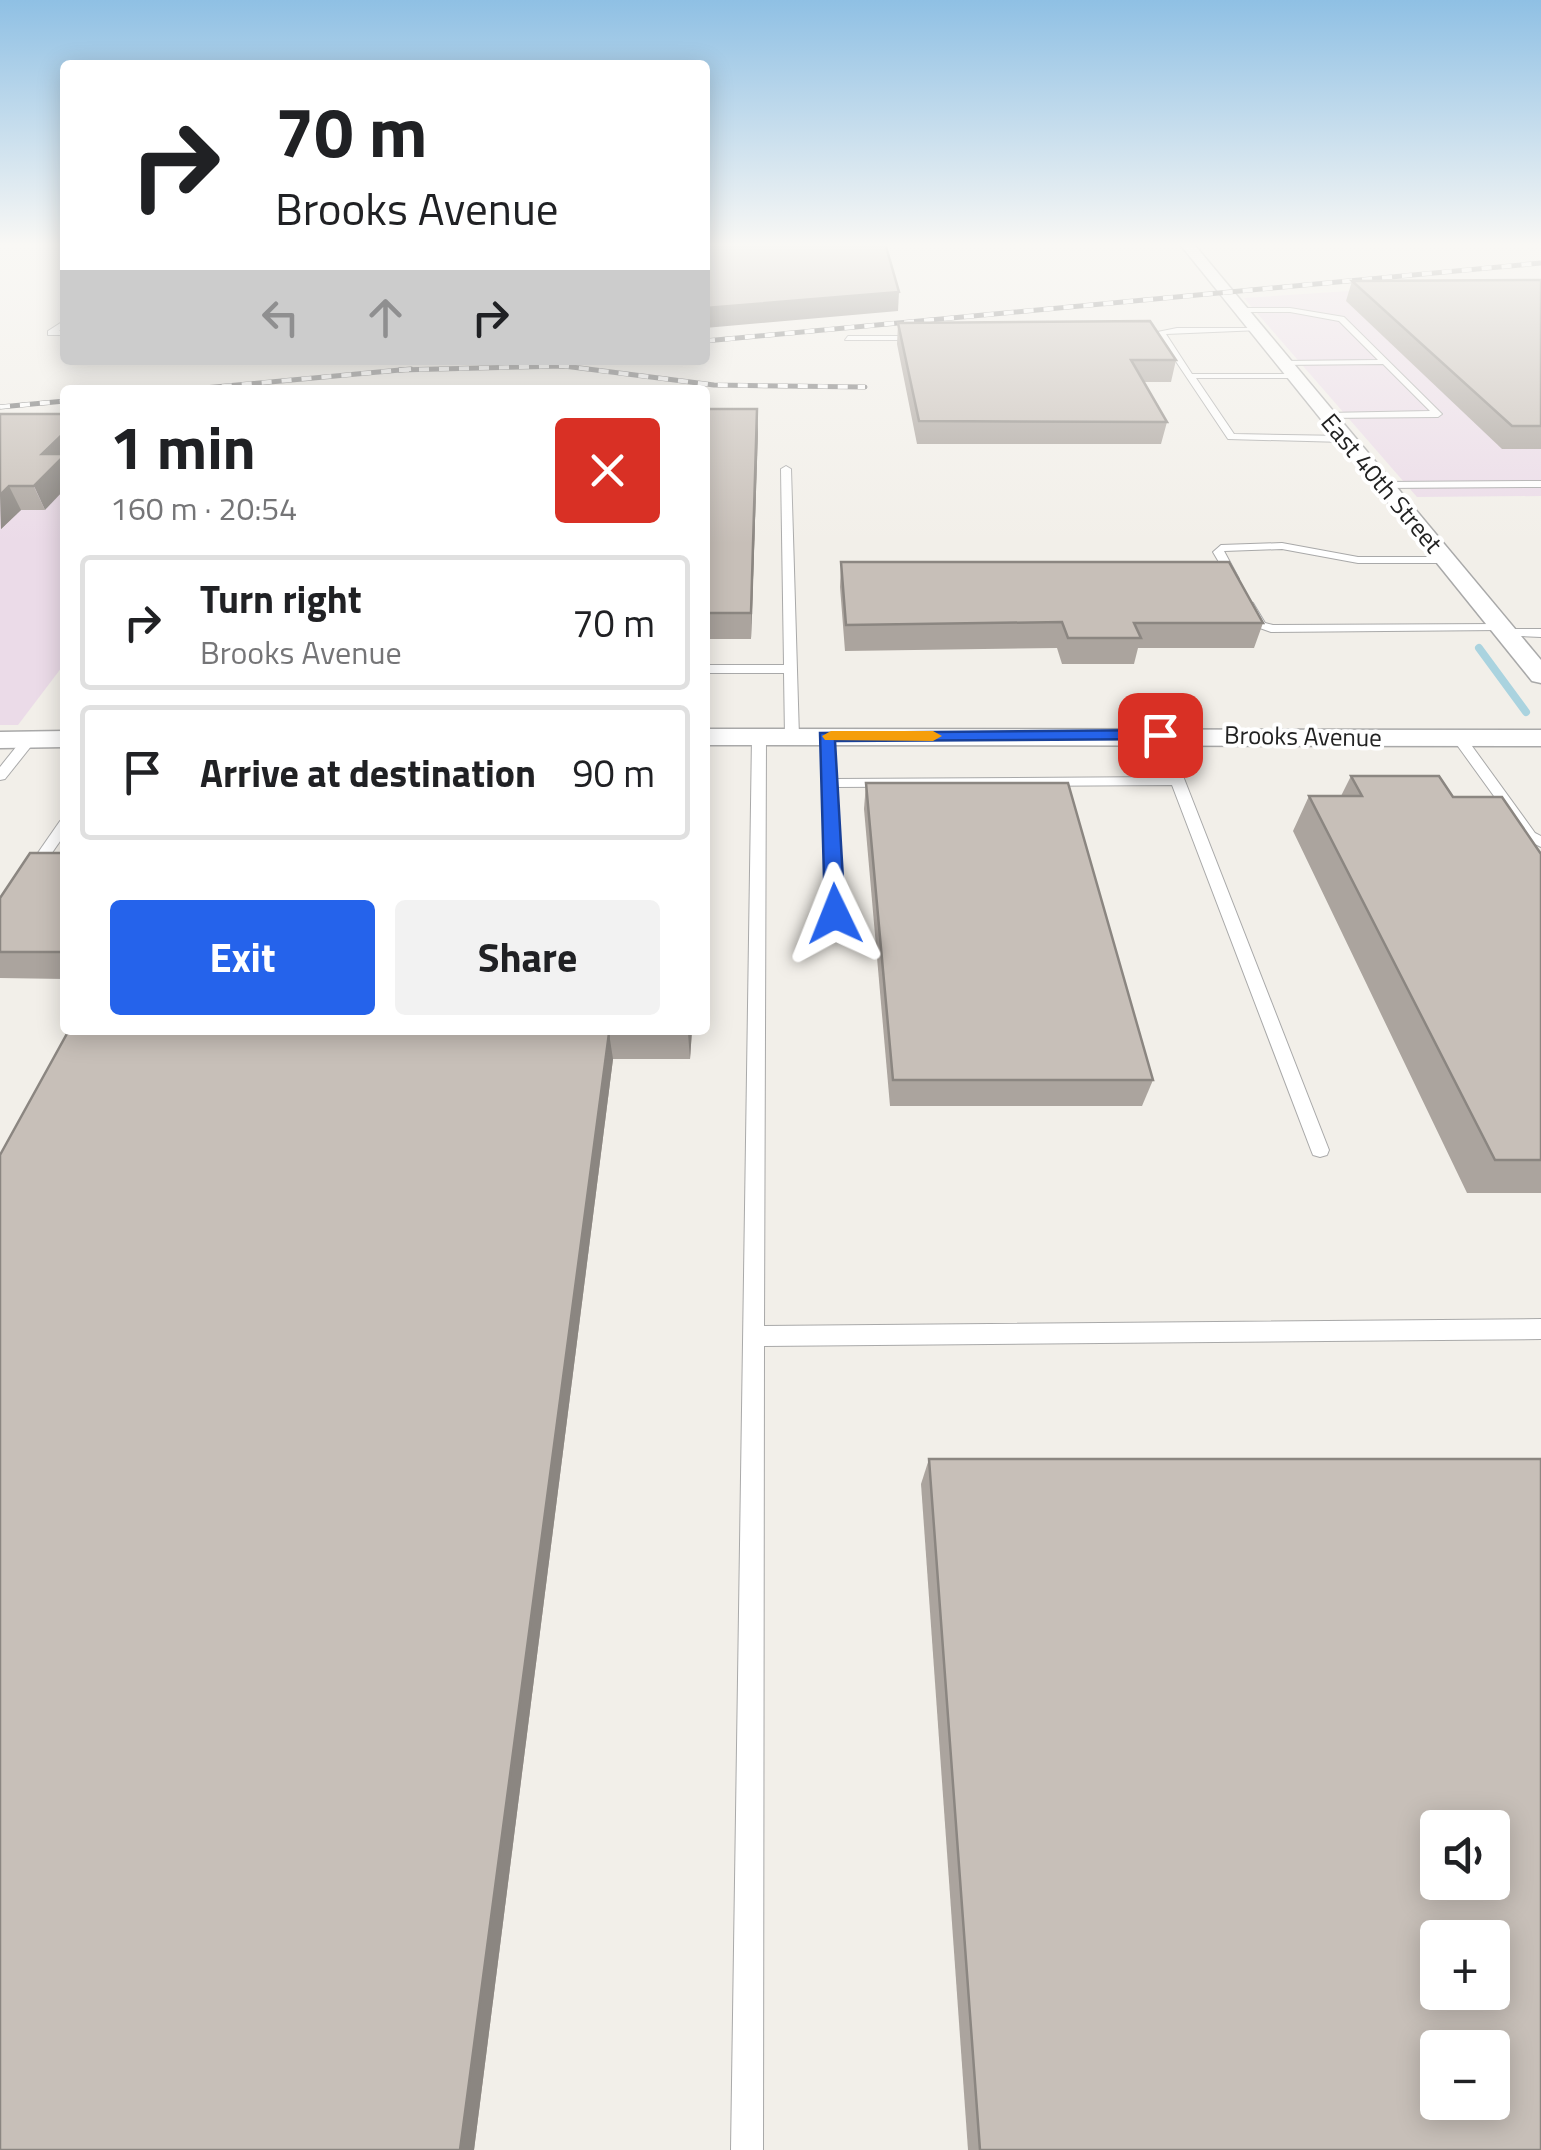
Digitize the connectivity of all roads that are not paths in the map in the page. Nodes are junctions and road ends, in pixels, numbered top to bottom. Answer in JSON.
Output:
{"nodes":[{"id":1,"x":1168,"y":343,"type":"edge"},
{"id":2,"x":1267,"y":343,"type":"edge"},
{"id":3,"x":1365,"y":343,"type":"edge"},
{"id":4,"x":1385,"y":362,"type":"junction"},
{"id":5,"x":1288,"y":370,"type":"junction"},
{"id":6,"x":1190,"y":376,"type":"junction"},
{"id":7,"x":1326,"y":416,"type":"junction"},
{"id":8,"x":1344,"y":439,"type":"junction"},
{"id":9,"x":786,"y":470,"type":"dead end"},
{"id":10,"x":1541,"y":484,"type":"edge"},
{"id":11,"x":1382,"y":486,"type":"junction"},
{"id":12,"x":1445,"y":560,"type":"junction"},
{"id":13,"x":1504,"y":630,"type":"junction"},
{"id":14,"x":1541,"y":633,"type":"edge"},
{"id":15,"x":710,"y":669,"type":"edge"},
{"id":16,"x":791,"y":669,"type":"junction"},
{"id":17,"x":1541,"y":676,"type":"edge"},
{"id":18,"x":1160,"y":735,"type":"junction"},
{"id":19,"x":759,"y":736,"type":"junction"},
{"id":20,"x":792,"y":736,"type":"junction"},
{"id":21,"x":826,"y":736,"type":"junction"},
{"id":22,"x":710,"y":737,"type":"edge"},
{"id":23,"x":1460,"y":738,"type":"junction"},
{"id":24,"x":1541,"y":738,"type":"edge"},
{"id":25,"x":0,"y":740,"type":"edge"},
{"id":26,"x":29,"y":740,"type":"junction"},
{"id":27,"x":60,"y":740,"type":"edge"},
{"id":28,"x":0,"y":776,"type":"edge"},
{"id":29,"x":1178,"y":781,"type":"junction"},
{"id":30,"x":830,"y":783,"type":"junction"},
{"id":31,"x":60,"y":831,"type":"edge"},
{"id":32,"x":1541,"y":842,"type":"edge"},
{"id":33,"x":46,"y":852,"type":"junction"},
{"id":34,"x":60,"y":852,"type":"edge"},
{"id":35,"x":18,"y":892,"type":"edge"},
{"id":36,"x":835,"y":914,"type":"dead end"},
{"id":37,"x":1320,"y":1150,"type":"dead end"},
{"id":38,"x":1541,"y":1330,"type":"edge"},
{"id":39,"x":754,"y":1336,"type":"junction"},
{"id":40,"x":747,"y":2150,"type":"edge"}],
"edges":[{"from":1,"to":6,"type":"lane"},
{"from":2,"to":5,"type":"street","name":"East 40th Street"},
{"from":3,"to":4,"type":"lane"},
{"from":4,"to":5,"type":"lane"},
{"from":4,"to":7,"type":"lane"},
{"from":5,"to":6,"type":"lane"},
{"from":5,"to":7,"type":"street","name":"East 40th Street"},
{"from":6,"to":8,"type":"lane"},
{"from":7,"to":8,"type":"street","name":"East 40th Street"},
{"from":8,"to":11,"type":"street","name":"East 40th Street"},
{"from":9,"to":16,"type":"lane"},
{"from":10,"to":11,"type":"lane"},
{"from":11,"to":12,"type":"street","name":"East 40th Street"},
{"from":12,"to":13,"type":"street","name":"East 40th Street"},
{"from":12,"to":13,"type":"lane"},
{"from":13,"to":14,"type":"lane"},
{"from":13,"to":17,"type":"street","name":"East 40th Street"},
{"from":15,"to":16,"type":"lane"},
{"from":16,"to":20,"type":"lane"},
{"from":18,"to":21,"type":"street","name":"Brooks Avenue"},
{"from":18,"to":23,"type":"street","name":"Brooks Avenue"},
{"from":18,"to":29,"type":"lane"},
{"from":19,"to":20,"type":"street","name":"Brooks Avenue"},
{"from":19,"to":22,"type":"street","name":"Brooks Avenue"},
{"from":19,"to":39,"type":"lane"},
{"from":20,"to":21,"type":"street","name":"Brooks Avenue"},
{"from":21,"to":30,"type":"lane"},
{"from":23,"to":24,"type":"street","name":"Brooks Avenue"},
{"from":23,"to":32,"type":"lane"},
{"from":25,"to":26,"type":"street"},
{"from":26,"to":27,"type":"street"},
{"from":26,"to":28,"type":"lane"},
{"from":29,"to":30,"type":"lane"},
{"from":29,"to":37,"type":"lane"},
{"from":30,"to":36,"type":"lane"},
{"from":31,"to":33,"type":"lane"},
{"from":33,"to":34,"type":"lane"},
{"from":33,"to":35,"type":"lane"},
{"from":38,"to":39,"type":"lane"},
{"from":39,"to":40,"type":"lane"}]}
